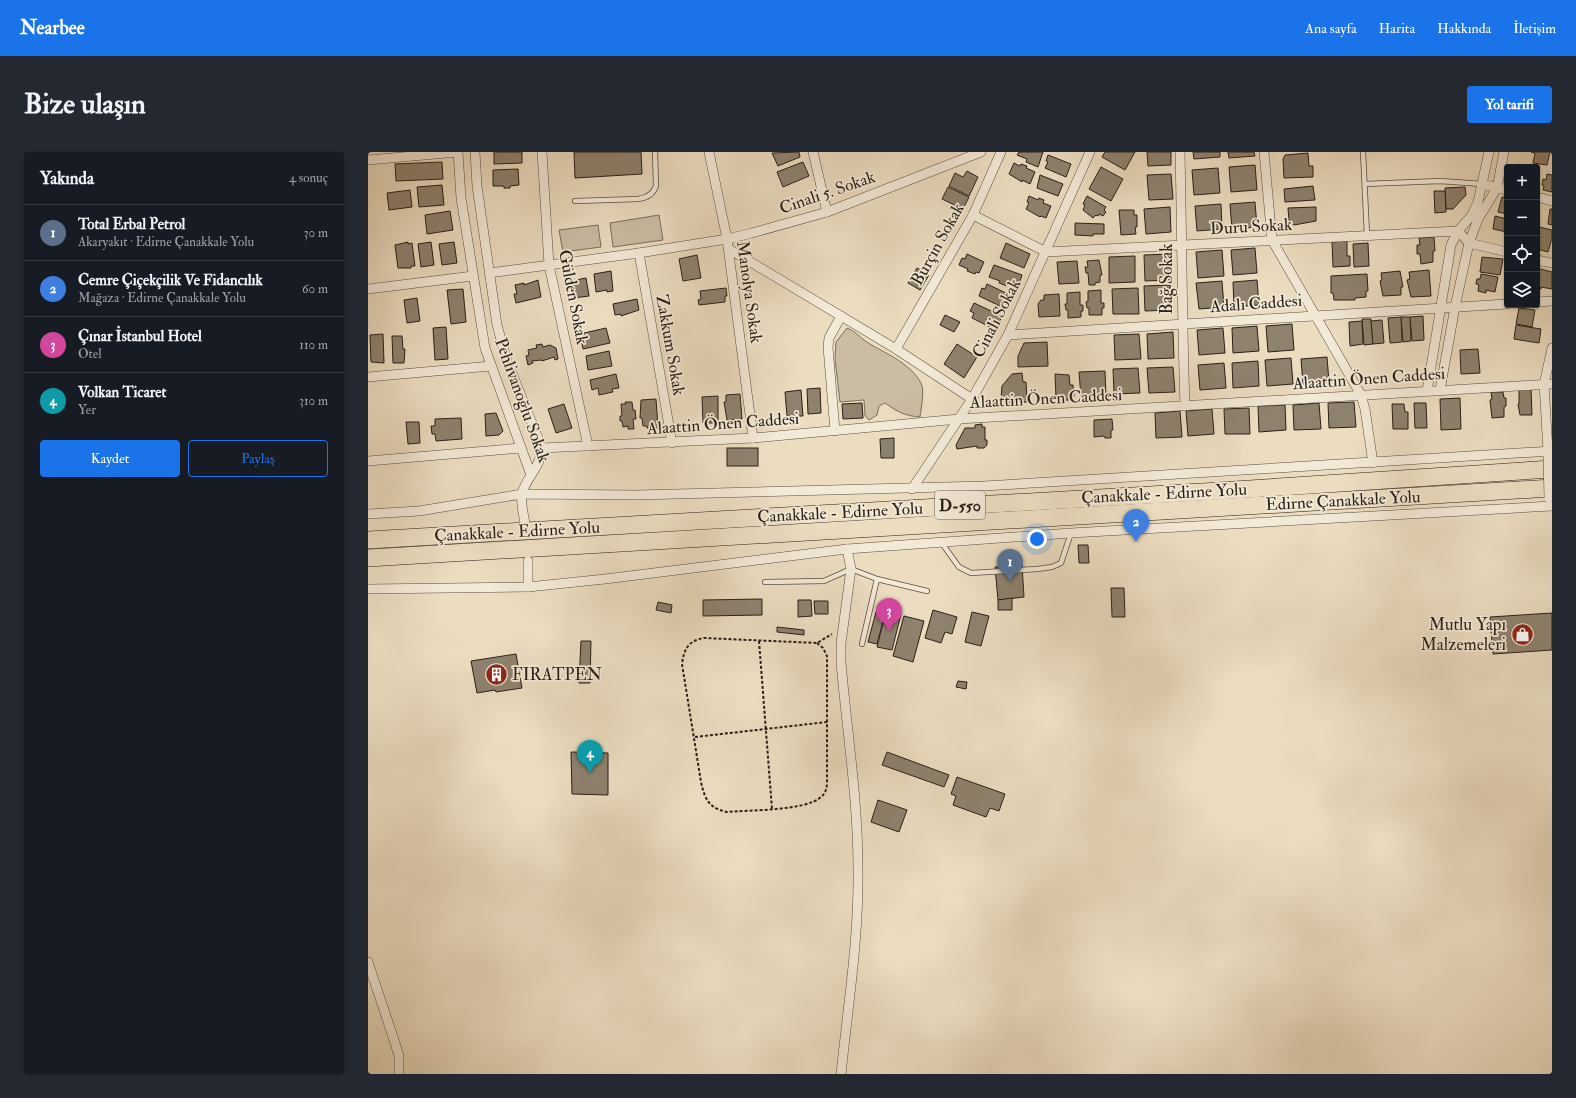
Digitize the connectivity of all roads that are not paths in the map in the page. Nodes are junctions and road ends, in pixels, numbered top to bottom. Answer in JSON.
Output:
{"nodes":[{"id":1,"x":458,"y":152,"type":"edge"},
{"id":2,"x":475,"y":152,"type":"edge"},
{"id":3,"x":542,"y":152,"type":"edge"},
{"id":4,"x":655,"y":152,"type":"edge"},
{"id":5,"x":709,"y":152,"type":"edge"},
{"id":6,"x":813,"y":152,"type":"edge"},
{"id":7,"x":981,"y":152,"type":"edge"},
{"id":8,"x":1000,"y":152,"type":"edge"},
{"id":9,"x":1090,"y":152,"type":"edge"},
{"id":10,"x":1180,"y":152,"type":"edge"},
{"id":11,"x":1264,"y":152,"type":"edge"},
{"id":12,"x":1364,"y":152,"type":"edge"},
{"id":13,"x":1489,"y":152,"type":"edge"},
{"id":14,"x":1504,"y":152,"type":"edge"},
{"id":15,"x":368,"y":160,"type":"edge"},
{"id":16,"x":1365,"y":184,"type":"junction"},
{"id":17,"x":1482,"y":184,"type":"junction"},
{"id":18,"x":1497,"y":188,"type":"junction"},
{"id":19,"x":1504,"y":189,"type":"edge"},
{"id":20,"x":1540,"y":198,"type":"edge"},
{"id":21,"x":575,"y":201,"type":"dead end"},
{"id":22,"x":1552,"y":201,"type":"edge"},
{"id":23,"x":827,"y":212,"type":"junction"},
{"id":24,"x":973,"y":215,"type":"junction"},
{"id":25,"x":1458,"y":231,"type":"junction"},
{"id":26,"x":1367,"y":235,"type":"junction"},
{"id":27,"x":727,"y":238,"type":"junction"},
{"id":28,"x":1272,"y":240,"type":"junction"},
{"id":29,"x":1469,"y":243,"type":"junction"},
{"id":30,"x":1182,"y":246,"type":"junction"},
{"id":31,"x":729,"y":249,"type":"junction"},
{"id":32,"x":1504,"y":251,"type":"edge"},
{"id":33,"x":1046,"y":252,"type":"junction"},
{"id":34,"x":639,"y":253,"type":"junction"},
{"id":35,"x":1540,"y":261,"type":"edge"},
{"id":36,"x":1552,"y":263,"type":"edge"},
{"id":37,"x":549,"y":265,"type":"junction"},
{"id":38,"x":489,"y":273,"type":"junction"},
{"id":39,"x":473,"y":276,"type":"junction"},
{"id":40,"x":368,"y":289,"type":"edge"},
{"id":41,"x":1552,"y":300,"type":"edge"},
{"id":42,"x":1540,"y":302,"type":"edge"},
{"id":43,"x":1504,"y":304,"type":"edge"},
{"id":44,"x":1455,"y":307,"type":"junction"},
{"id":45,"x":1440,"y":308,"type":"junction"},
{"id":46,"x":1314,"y":315,"type":"junction"},
{"id":47,"x":841,"y":316,"type":"junction"},
{"id":48,"x":1182,"y":324,"type":"junction"},
{"id":49,"x":1008,"y":334,"type":"junction"},
{"id":50,"x":1552,"y":348,"type":"edge"},
{"id":51,"x":896,"y":349,"type":"junction"},
{"id":52,"x":491,"y":366,"type":"junction"},
{"id":53,"x":368,"y":377,"type":"edge"},
{"id":54,"x":1548,"y":384,"type":"edge"},
{"id":55,"x":1440,"y":390,"type":"junction"},
{"id":56,"x":1427,"y":391,"type":"junction"},
{"id":57,"x":1361,"y":395,"type":"junction"},
{"id":58,"x":972,"y":398,"type":"junction"},
{"id":59,"x":1185,"y":406,"type":"junction"},
{"id":60,"x":959,"y":419,"type":"junction"},
{"id":61,"x":835,"y":431,"type":"junction"},
{"id":62,"x":753,"y":438,"type":"junction"},
{"id":63,"x":672,"y":443,"type":"junction"},
{"id":64,"x":588,"y":446,"type":"junction"},
{"id":65,"x":521,"y":448,"type":"junction"},
{"id":66,"x":542,"y":448,"type":"junction"},
{"id":67,"x":1550,"y":460,"type":"edge"},
{"id":68,"x":368,"y":461,"type":"edge"},
{"id":69,"x":1372,"y":463,"type":"junction"},
{"id":70,"x":531,"y":475,"type":"junction"},
{"id":71,"x":912,"y":489,"type":"junction"},
{"id":72,"x":1524,"y":489,"type":"junction"},
{"id":73,"x":522,"y":494,"type":"junction"},
{"id":74,"x":1551,"y":497,"type":"edge"},
{"id":75,"x":1526,"y":508,"type":"junction"},
{"id":76,"x":368,"y":514,"type":"edge"},
{"id":77,"x":525,"y":524,"type":"dead end"},
{"id":78,"x":936,"y":525,"type":"junction"},
{"id":79,"x":1071,"y":525,"type":"junction"},
{"id":80,"x":368,"y":540,"type":"edge"},
{"id":81,"x":941,"y":542,"type":"junction"},
{"id":82,"x":847,"y":549,"type":"junction"},
{"id":83,"x":368,"y":558,"type":"edge"},
{"id":84,"x":528,"y":561,"type":"dead end"},
{"id":85,"x":851,"y":569,"type":"junction"},
{"id":86,"x":877,"y":579,"type":"junction"},
{"id":87,"x":765,"y":582,"type":"dead end"},
{"id":88,"x":528,"y":587,"type":"junction"},
{"id":89,"x":368,"y":589,"type":"edge"},
{"id":90,"x":927,"y":591,"type":"dead end"},
{"id":91,"x":862,"y":644,"type":"dead end"},
{"id":92,"x":368,"y":962,"type":"edge"},
{"id":93,"x":399,"y":1074,"type":"edge"},
{"id":94,"x":841,"y":1074,"type":"edge"}],
"edges":[{"from":1,"to":15,"type":"street"},
{"from":1,"to":39,"type":"street","name":"Pehlivanoğlu Sokak"},
{"from":2,"to":38,"type":"street","name":"Pehlivanoğlu Sokak"},
{"from":3,"to":37,"type":"street","name":"Gülden Sokak"},
{"from":4,"to":21,"type":"lane"},
{"from":5,"to":27,"type":"street","name":"Manolya Sokak"},
{"from":6,"to":23,"type":"street"},
{"from":7,"to":23,"type":"street","name":"Cinali 5. Sokak"},
{"from":8,"to":24,"type":"street","name":"Burçin Sokak"},
{"from":9,"to":33,"type":"street","name":"Cinali Sokak"},
{"from":10,"to":30,"type":"street","name":"Bağ Sokak"},
{"from":11,"to":28,"type":"street"},
{"from":12,"to":16,"type":"lane"},
{"from":13,"to":17,"type":"street"},
{"from":14,"to":18,"type":"street"},
{"from":16,"to":17,"type":"lane"},
{"from":16,"to":26,"type":"lane"},
{"from":17,"to":18,"type":"street"},
{"from":17,"to":25,"type":"street"},
{"from":18,"to":19,"type":"street"},
{"from":18,"to":29,"type":"street"},
{"from":20,"to":22,"type":"street"},
{"from":23,"to":27,"type":"street","name":"Cinali 5. Sokak"},
{"from":24,"to":33,"type":"street"},
{"from":24,"to":51,"type":"street","name":"Burçin Sokak"},
{"from":25,"to":26,"type":"street","name":"Duru Sokak"},
{"from":25,"to":29,"type":"street"},
{"from":25,"to":45,"type":"street"},
{"from":26,"to":28,"type":"street","name":"Duru Sokak"},
{"from":27,"to":31,"type":"street","name":"Manolya Sokak"},
{"from":27,"to":34,"type":"street","name":"Cinali 5. Sokak"},
{"from":28,"to":30,"type":"street","name":"Duru Sokak"},
{"from":28,"to":46,"type":"street"},
{"from":29,"to":32,"type":"street"},
{"from":29,"to":44,"type":"street"},
{"from":30,"to":33,"type":"street","name":"Duru Sokak"},
{"from":30,"to":48,"type":"street","name":"Bağ Sokak"},
{"from":31,"to":47,"type":"street"},
{"from":31,"to":62,"type":"street","name":"Manolya Sokak"},
{"from":33,"to":49,"type":"street","name":"Cinali Sokak"},
{"from":34,"to":37,"type":"street","name":"Cinali 5. Sokak"},
{"from":34,"to":63,"type":"street","name":"Zakkum Sokak"},
{"from":35,"to":36,"type":"street"},
{"from":37,"to":38,"type":"street","name":"Cinali 5. Sokak"},
{"from":37,"to":64,"type":"street","name":"Gülden Sokak"},
{"from":38,"to":66,"type":"street","name":"Pehlivanoğlu Sokak"},
{"from":39,"to":40,"type":"street"},
{"from":39,"to":52,"type":"street","name":"Pehlivanoğlu Sokak"},
{"from":41,"to":42,"type":"street"},
{"from":43,"to":44,"type":"street","name":"Adalı Caddesi"},
{"from":44,"to":45,"type":"street","name":"Adalı Caddesi"},
{"from":44,"to":55,"type":"street"},
{"from":45,"to":46,"type":"street","name":"Adalı Caddesi"},
{"from":45,"to":56,"type":"street"},
{"from":46,"to":48,"type":"street","name":"Adalı Caddesi"},
{"from":46,"to":57,"type":"street"},
{"from":47,"to":51,"type":"street"},
{"from":47,"to":61,"type":"street"},
{"from":48,"to":49,"type":"street","name":"Adalı Caddesi"},
{"from":48,"to":59,"type":"street","name":"Bağ Sokak"},
{"from":49,"to":58,"type":"street","name":"Cinali Sokak"},
{"from":50,"to":54,"type":"street"},
{"from":51,"to":58,"type":"street"},
{"from":52,"to":53,"type":"street"},
{"from":52,"to":65,"type":"street","name":"Pehlivanoğlu Sokak"},
{"from":54,"to":55,"type":"street","name":"Alaattin Önen Caddesi"},
{"from":54,"to":67,"type":"street"},
{"from":55,"to":56,"type":"street","name":"Alaattin Önen Caddesi"},
{"from":56,"to":57,"type":"street","name":"Alaattin Önen Caddesi"},
{"from":57,"to":59,"type":"street","name":"Alaattin Önen Caddesi"},
{"from":57,"to":69,"type":"street"},
{"from":58,"to":60,"type":"street","name":"Cinali Sokak"},
{"from":59,"to":60,"type":"street","name":"Alaattin Önen Caddesi"},
{"from":60,"to":61,"type":"street","name":"Alaattin Önen Caddesi"},
{"from":60,"to":71,"type":"street","name":"Cinali Sokak"},
{"from":61,"to":62,"type":"street","name":"Alaattin Önen Caddesi"},
{"from":62,"to":63,"type":"street","name":"Alaattin Önen Caddesi"},
{"from":63,"to":64,"type":"street","name":"Alaattin Önen Caddesi"},
{"from":64,"to":66,"type":"street","name":"Alaattin Önen Caddesi"},
{"from":65,"to":68,"type":"street"},
{"from":65,"to":70,"type":"street","name":"Pehlivanoğlu Sokak"},
{"from":66,"to":70,"type":"street","name":"Pehlivanoğlu Sokak"},
{"from":67,"to":69,"type":"street"},
{"from":67,"to":74,"type":"street","bridge":true},
{"from":67,"to":80,"type":"highway","name":"Çanakkale - Edirne Yolu","number":"D-550"},
{"from":69,"to":71,"type":"street"},
{"from":70,"to":73,"type":"street"},
{"from":71,"to":73,"type":"street"},
{"from":72,"to":74,"type":"highway","name":"Edirne Çanakkale Yolu","number":"D-550"},
{"from":72,"to":75,"type":"street"},
{"from":72,"to":79,"type":"highway","name":"Edirne Çanakkale Yolu","number":"D-550"},
{"from":73,"to":76,"type":"street"},
{"from":73,"to":77,"type":"street"},
{"from":74,"to":75,"type":"street"},
{"from":75,"to":79,"type":"street"},
{"from":78,"to":79,"type":"highway","name":"Edirne Çanakkale Yolu","number":"D-550"},
{"from":78,"to":81,"type":"street"},
{"from":78,"to":83,"type":"highway","name":"Edirne Çanakkale Yolu","number":"D-550"},
{"from":79,"to":81,"type":"street"},
{"from":79,"to":81,"type":"lane"},
{"from":81,"to":82,"type":"street"},
{"from":82,"to":85,"type":"street"},
{"from":82,"to":88,"type":"street"},
{"from":84,"to":88,"type":"street"},
{"from":85,"to":86,"type":"lane"},
{"from":85,"to":87,"type":"lane"},
{"from":85,"to":94,"type":"street"},
{"from":86,"to":90,"type":"lane"},
{"from":86,"to":91,"type":"lane"},
{"from":88,"to":89,"type":"street"},
{"from":92,"to":93,"type":"street"}]}
